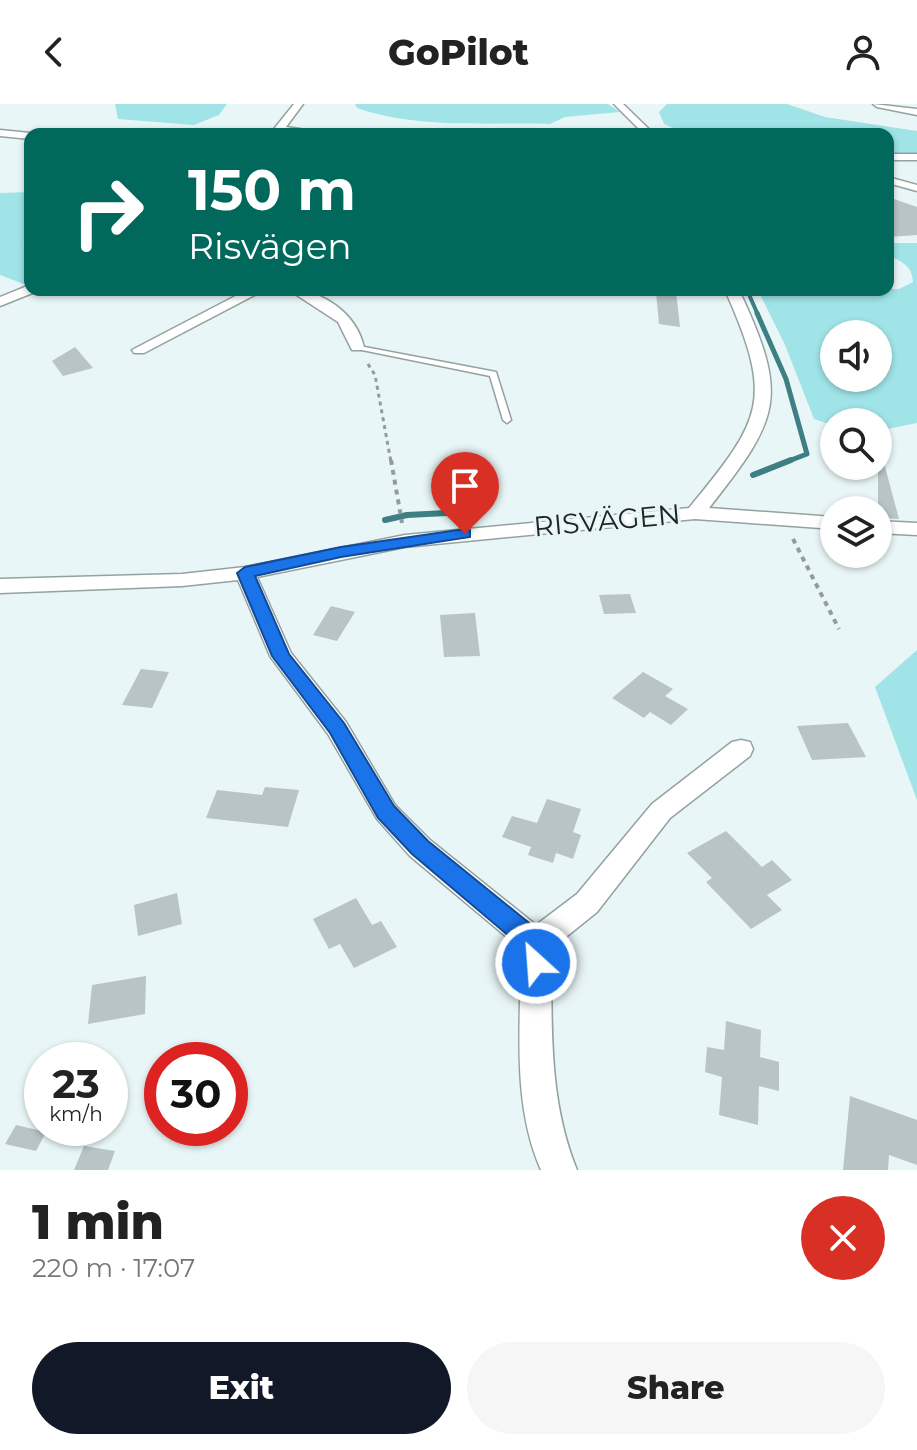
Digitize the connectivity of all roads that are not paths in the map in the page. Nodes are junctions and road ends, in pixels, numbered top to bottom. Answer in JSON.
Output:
{"nodes":[{"id":1,"x":299,"y":104,"type":"edge"},
{"id":2,"x":618,"y":104,"type":"edge"},
{"id":3,"x":877,"y":104,"type":"edge"},
{"id":4,"x":917,"y":112,"type":"edge"},
{"id":5,"x":280,"y":128,"type":"edge"},
{"id":6,"x":643,"y":128,"type":"edge"},
{"id":7,"x":0,"y":133,"type":"edge"},
{"id":8,"x":24,"y":135,"type":"edge"},
{"id":9,"x":894,"y":157,"type":"edge"},
{"id":10,"x":917,"y":157,"type":"edge"},
{"id":11,"x":894,"y":182,"type":"edge"},
{"id":12,"x":917,"y":188,"type":"edge"},
{"id":13,"x":24,"y":292,"type":"edge"},
{"id":14,"x":245,"y":296,"type":"edge"},
{"id":15,"x":311,"y":296,"type":"edge"},
{"id":16,"x":735,"y":296,"type":"edge"},
{"id":17,"x":0,"y":302,"type":"edge"},
{"id":18,"x":357,"y":347,"type":"joint"},
{"id":19,"x":139,"y":350,"type":"dead end"},
{"id":20,"x":507,"y":420,"type":"dead end"},
{"id":21,"x":695,"y":513,"type":"junction"},
{"id":22,"x":820,"y":522,"type":"edge"},
{"id":23,"x":892,"y":528,"type":"edge"},
{"id":24,"x":917,"y":529,"type":"edge"},
{"id":25,"x":245,"y":573,"type":"junction"},
{"id":26,"x":0,"y":586,"type":"edge"},
{"id":27,"x":741,"y":749,"type":"dead end"},
{"id":28,"x":536,"y":943,"type":"junction"},
{"id":29,"x":559,"y":1170,"type":"edge"}],
"edges":[{"from":1,"to":5,"type":"street"},
{"from":2,"to":6,"type":"street"},
{"from":3,"to":4,"type":"street"},
{"from":7,"to":8,"type":"street"},
{"from":9,"to":10,"type":"street"},
{"from":11,"to":12,"type":"street"},
{"from":13,"to":17,"type":"street"},
{"from":14,"to":19,"type":"street"},
{"from":15,"to":18,"type":"street"},
{"from":16,"to":21,"type":"street"},
{"from":18,"to":20,"type":"lane"},
{"from":21,"to":22,"type":"street","name":"RISVÄGEN"},
{"from":21,"to":25,"type":"street","name":"RISVÄGEN"},
{"from":23,"to":24,"type":"street"},
{"from":25,"to":26,"type":"street","name":"RISVÄGEN"},
{"from":25,"to":28,"type":"street"},
{"from":27,"to":28,"type":"street"},
{"from":28,"to":29,"type":"street"}]}
